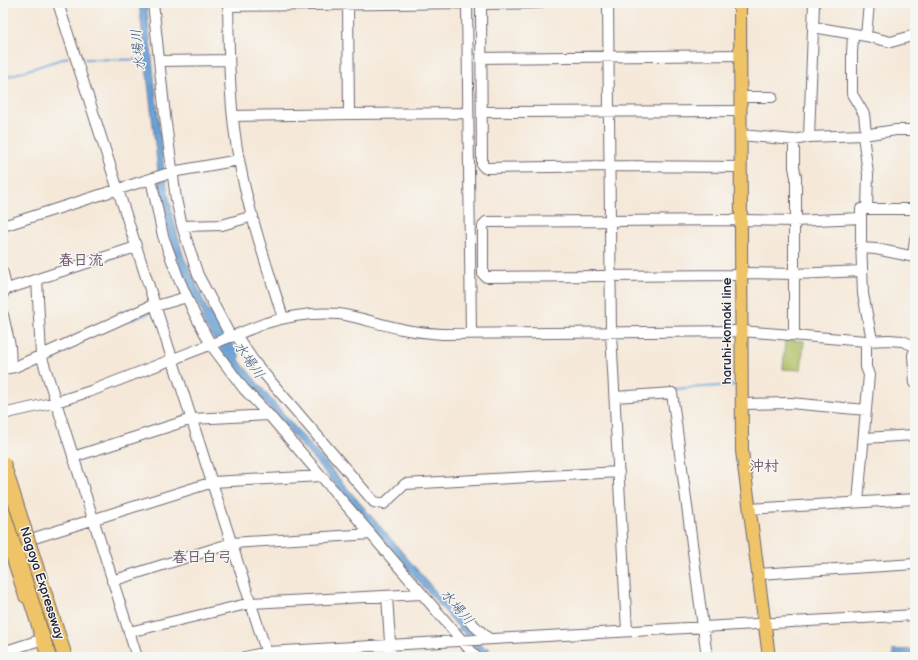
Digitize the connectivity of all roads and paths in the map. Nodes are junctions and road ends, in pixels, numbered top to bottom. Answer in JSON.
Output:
{"nodes":[{"id":1,"x":58,"y":3,"type":"edge"},
{"id":2,"x":153,"y":3,"type":"edge"},
{"id":3,"x":467,"y":3,"type":"edge"},
{"id":4,"x":540,"y":3,"type":"edge"},
{"id":5,"x":608,"y":3,"type":"edge"},
{"id":6,"x":740,"y":3,"type":"edge"},
{"id":7,"x":814,"y":3,"type":"edge"},
{"id":8,"x":869,"y":3,"type":"edge"},
{"id":9,"x":228,"y":4,"type":"edge"},
{"id":10,"x":348,"y":4,"type":"edge"},
{"id":11,"x":813,"y":27,"type":"junction"},
{"id":12,"x":854,"y":35,"type":"junction"},
{"id":13,"x":915,"y":35,"type":"edge"},
{"id":14,"x":866,"y":36,"type":"junction"},
{"id":15,"x":740,"y":55,"type":"junction"},
{"id":16,"x":609,"y":57,"type":"junction"},
{"id":17,"x":481,"y":58,"type":"junction"},
{"id":18,"x":229,"y":60,"type":"junction"},
{"id":19,"x":159,"y":61,"type":"junction"},
{"id":20,"x":741,"y":97,"type":"junction"},
{"id":21,"x":772,"y":97,"type":"dead end"},
{"id":22,"x":609,"y":111,"type":"junction"},
{"id":23,"x":741,"y":111,"type":"junction"},
{"id":24,"x":482,"y":112,"type":"junction"},
{"id":25,"x":468,"y":113,"type":"junction"},
{"id":26,"x":349,"y":114,"type":"junction"},
{"id":27,"x":233,"y":116,"type":"junction"},
{"id":28,"x":915,"y":130,"type":"edge"},
{"id":29,"x":864,"y":134,"type":"junction"},
{"id":30,"x":741,"y":135,"type":"junction"},
{"id":31,"x":809,"y":137,"type":"junction"},
{"id":32,"x":794,"y":140,"type":"junction"},
{"id":33,"x":239,"y":160,"type":"junction"},
{"id":34,"x":610,"y":166,"type":"junction"},
{"id":35,"x":741,"y":167,"type":"junction"},
{"id":36,"x":170,"y":173,"type":"junction"},
{"id":37,"x":153,"y":178,"type":"junction"},
{"id":38,"x":117,"y":189,"type":"junction"},
{"id":39,"x":867,"y":208,"type":"junction"},
{"id":40,"x":915,"y":210,"type":"edge"},
{"id":41,"x":253,"y":216,"type":"junction"},
{"id":42,"x":861,"y":218,"type":"junction"},
{"id":43,"x":742,"y":220,"type":"junction"},
{"id":44,"x":610,"y":221,"type":"junction"},
{"id":45,"x":795,"y":221,"type":"junction"},
{"id":46,"x":3,"y":226,"type":"edge"},
{"id":47,"x":182,"y":226,"type":"junction"},
{"id":48,"x":915,"y":239,"type":"edge"},
{"id":49,"x":136,"y":247,"type":"junction"},
{"id":50,"x":861,"y":248,"type":"junction"},
{"id":51,"x":914,"y":257,"type":"edge"},
{"id":52,"x":862,"y":270,"type":"junction"},
{"id":53,"x":3,"y":272,"type":"edge"},
{"id":54,"x":742,"y":274,"type":"junction"},
{"id":55,"x":795,"y":274,"type":"junction"},
{"id":56,"x":611,"y":276,"type":"junction"},
{"id":57,"x":37,"y":279,"type":"junction"},
{"id":58,"x":4,"y":292,"type":"edge"},
{"id":59,"x":187,"y":297,"type":"junction"},
{"id":60,"x":155,"y":305,"type":"junction"},
{"id":61,"x":3,"y":315,"type":"edge"},
{"id":62,"x":283,"y":318,"type":"junction"},
{"id":63,"x":741,"y":331,"type":"junction"},
{"id":64,"x":611,"y":333,"type":"junction"},
{"id":65,"x":470,"y":334,"type":"junction"},
{"id":66,"x":794,"y":335,"type":"junction"},
{"id":67,"x":234,"y":336,"type":"junction"},
{"id":68,"x":869,"y":341,"type":"junction"},
{"id":69,"x":211,"y":345,"type":"junction"},
{"id":70,"x":915,"y":346,"type":"edge"},
{"id":71,"x":915,"y":350,"type":"edge"},
{"id":72,"x":41,"y":355,"type":"junction"},
{"id":73,"x":174,"y":360,"type":"junction"},
{"id":74,"x":7,"y":368,"type":"edge"},
{"id":75,"x":915,"y":383,"type":"edge"},
{"id":76,"x":615,"y":397,"type":"junction"},
{"id":77,"x":56,"y":402,"type":"junction"},
{"id":78,"x":741,"y":404,"type":"junction"},
{"id":79,"x":866,"y":410,"type":"junction"},
{"id":80,"x":3,"y":414,"type":"edge"},
{"id":81,"x":269,"y":415,"type":"junction"},
{"id":82,"x":192,"y":419,"type":"junction"},
{"id":83,"x":915,"y":435,"type":"edge"},
{"id":84,"x":864,"y":438,"type":"junction"},
{"id":85,"x":3,"y":454,"type":"edge"},
{"id":86,"x":73,"y":457,"type":"junction"},
{"id":87,"x":3,"y":463,"type":"edge"},
{"id":88,"x":619,"y":472,"type":"junction"},
{"id":89,"x":321,"y":476,"type":"junction"},
{"id":90,"x":213,"y":482,"type":"junction"},
{"id":91,"x":915,"y":499,"type":"edge"},
{"id":92,"x":4,"y":501,"type":"edge"},
{"id":93,"x":858,"y":502,"type":"junction"},
{"id":94,"x":749,"y":508,"type":"junction"},
{"id":95,"x":93,"y":520,"type":"junction"},
{"id":96,"x":3,"y":524,"type":"edge"},
{"id":97,"x":371,"y":534,"type":"junction"},
{"id":98,"x":31,"y":539,"type":"junction"},
{"id":99,"x":232,"y":543,"type":"junction"},
{"id":100,"x":6,"y":544,"type":"edge"},
{"id":101,"x":915,"y":564,"type":"edge"},
{"id":102,"x":758,"y":574,"type":"junction"},
{"id":103,"x":112,"y":581,"type":"junction"},
{"id":104,"x":422,"y":594,"type":"junction"},
{"id":105,"x":387,"y":596,"type":"junction"},
{"id":106,"x":251,"y":603,"type":"junction"},
{"id":107,"x":34,"y":612,"type":"junction"},
{"id":108,"x":915,"y":615,"type":"edge"},
{"id":109,"x":470,"y":622,"type":"dead end"},
{"id":110,"x":764,"y":624,"type":"junction"},
{"id":111,"x":703,"y":627,"type":"junction"},
{"id":112,"x":627,"y":631,"type":"junction"},
{"id":113,"x":128,"y":632,"type":"junction"},
{"id":114,"x":488,"y":639,"type":"junction"},
{"id":115,"x":40,"y":640,"type":"junction"},
{"id":116,"x":464,"y":640,"type":"junction"},
{"id":117,"x":390,"y":644,"type":"junction"},
{"id":118,"x":3,"y":652,"type":"edge"},
{"id":119,"x":268,"y":654,"type":"edge"},
{"id":120,"x":46,"y":657,"type":"edge"},
{"id":121,"x":49,"y":657,"type":"edge"},
{"id":122,"x":56,"y":657,"type":"edge"},
{"id":123,"x":66,"y":657,"type":"edge"},
{"id":124,"x":70,"y":657,"type":"edge"},
{"id":125,"x":137,"y":657,"type":"edge"},
{"id":126,"x":245,"y":657,"type":"edge"},
{"id":127,"x":390,"y":657,"type":"edge"},
{"id":128,"x":476,"y":657,"type":"edge"},
{"id":129,"x":707,"y":657,"type":"edge"},
{"id":130,"x":769,"y":657,"type":"edge"}],
"edges":[{"from":1,"to":38,"type":"street"},
{"from":2,"to":19,"type":"street"},
{"from":3,"to":10,"type":"street"},
{"from":3,"to":25,"type":"street"},
{"from":4,"to":17,"type":"street"},
{"from":5,"to":16,"type":"street"},
{"from":6,"to":15,"type":"main road","name":"haruhi-komaki line"},
{"from":7,"to":11,"type":"street"},
{"from":8,"to":14,"type":"street"},
{"from":9,"to":10,"type":"street"},
{"from":9,"to":18,"type":"street"},
{"from":10,"to":26,"type":"street"},
{"from":11,"to":12,"type":"street"},
{"from":11,"to":31,"type":"street"},
{"from":12,"to":14,"type":"street"},
{"from":12,"to":29,"type":"street"},
{"from":13,"to":14,"type":"street"},
{"from":15,"to":16,"type":"street"},
{"from":15,"to":20,"type":"main road","name":"haruhi-komaki line"},
{"from":16,"to":17,"type":"street"},
{"from":16,"to":22,"type":"street"},
{"from":17,"to":24,"type":"street"},
{"from":18,"to":19,"type":"street"},
{"from":18,"to":27,"type":"street"},
{"from":19,"to":36,"type":"street"},
{"from":20,"to":21,"type":"street"},
{"from":20,"to":23,"type":"main road","name":"haruhi-komaki line"},
{"from":22,"to":23,"type":"street"},
{"from":22,"to":24,"type":"street"},
{"from":22,"to":34,"type":"street"},
{"from":23,"to":30,"type":"main road","name":"haruhi-komaki line"},
{"from":24,"to":34,"type":"street"},
{"from":25,"to":26,"type":"street"},
{"from":25,"to":65,"type":"street"},
{"from":26,"to":27,"type":"street"},
{"from":27,"to":33,"type":"street"},
{"from":28,"to":29,"type":"street"},
{"from":29,"to":31,"type":"street"},
{"from":29,"to":39,"type":"street"},
{"from":30,"to":32,"type":"street"},
{"from":30,"to":35,"type":"main road","name":"haruhi-komaki line"},
{"from":31,"to":32,"type":"street"},
{"from":32,"to":45,"type":"street"},
{"from":33,"to":36,"type":"street"},
{"from":33,"to":41,"type":"street"},
{"from":34,"to":35,"type":"street"},
{"from":34,"to":44,"type":"street"},
{"from":35,"to":43,"type":"main road","name":"haruhi-komaki line"},
{"from":36,"to":37,"type":"street"},
{"from":36,"to":47,"type":"street"},
{"from":37,"to":38,"type":"street"},
{"from":37,"to":59,"type":"street"},
{"from":38,"to":46,"type":"street"},
{"from":38,"to":49,"type":"street"},
{"from":39,"to":40,"type":"street"},
{"from":39,"to":42,"type":"street"},
{"from":41,"to":47,"type":"street"},
{"from":41,"to":62,"type":"street"},
{"from":42,"to":45,"type":"street"},
{"from":42,"to":50,"type":"street"},
{"from":43,"to":44,"type":"street"},
{"from":43,"to":45,"type":"street"},
{"from":43,"to":54,"type":"main road","name":"haruhi-komaki line"},
{"from":44,"to":56,"type":"street"},
{"from":44,"to":56,"type":"street"},
{"from":45,"to":55,"type":"street"},
{"from":47,"to":67,"type":"street"},
{"from":48,"to":51,"type":"street"},
{"from":49,"to":57,"type":"street"},
{"from":49,"to":60,"type":"street"},
{"from":50,"to":51,"type":"street"},
{"from":50,"to":52,"type":"street"},
{"from":52,"to":55,"type":"street"},
{"from":52,"to":68,"type":"street"},
{"from":53,"to":58,"type":"street"},
{"from":54,"to":55,"type":"street"},
{"from":54,"to":56,"type":"street"},
{"from":54,"to":63,"type":"main road","name":"haruhi-komaki line"},
{"from":55,"to":66,"type":"street"},
{"from":56,"to":64,"type":"street"},
{"from":57,"to":58,"type":"street"},
{"from":57,"to":72,"type":"street"},
{"from":59,"to":60,"type":"street"},
{"from":59,"to":69,"type":"street"},
{"from":60,"to":72,"type":"street"},
{"from":60,"to":73,"type":"street"},
{"from":61,"to":74,"type":"street"},
{"from":62,"to":65,"type":"street"},
{"from":62,"to":67,"type":"street"},
{"from":63,"to":64,"type":"street"},
{"from":63,"to":66,"type":"street"},
{"from":63,"to":78,"type":"main road","name":"haruhi-komaki line"},
{"from":64,"to":65,"type":"street"},
{"from":64,"to":76,"type":"street"},
{"from":66,"to":68,"type":"street"},
{"from":67,"to":69,"type":"street"},
{"from":67,"to":88,"type":"street"},
{"from":68,"to":70,"type":"street"},
{"from":68,"to":79,"type":"street"},
{"from":69,"to":73,"type":"street"},
{"from":69,"to":81,"type":"street"},
{"from":71,"to":75,"type":"street"},
{"from":72,"to":74,"type":"street"},
{"from":72,"to":77,"type":"street"},
{"from":73,"to":77,"type":"street"},
{"from":73,"to":82,"type":"street"},
{"from":76,"to":88,"type":"street"},
{"from":76,"to":111,"type":"street"},
{"from":77,"to":80,"type":"street"},
{"from":77,"to":86,"type":"street"},
{"from":78,"to":79,"type":"street"},
{"from":78,"to":94,"type":"main road","name":"haruhi-komaki line"},
{"from":79,"to":84,"type":"street"},
{"from":81,"to":82,"type":"street"},
{"from":81,"to":89,"type":"street"},
{"from":82,"to":86,"type":"street"},
{"from":82,"to":90,"type":"street"},
{"from":83,"to":84,"type":"street"},
{"from":84,"to":93,"type":"street"},
{"from":85,"to":98,"type":"highway"},
{"from":86,"to":95,"type":"street"},
{"from":87,"to":123,"type":"highway","name":"Nagoya Expressway","bridge":true},
{"from":88,"to":112,"type":"street"},
{"from":89,"to":90,"type":"street"},
{"from":89,"to":97,"type":"street"},
{"from":90,"to":95,"type":"street"},
{"from":90,"to":99,"type":"street"},
{"from":91,"to":93,"type":"street"},
{"from":92,"to":107,"type":"highway","name":"Nagoya Expressway"},
{"from":92,"to":123,"type":"highway"},
{"from":93,"to":94,"type":"street"},
{"from":94,"to":102,"type":"main road","name":"haruhi-komaki line"},
{"from":95,"to":98,"type":"street"},
{"from":95,"to":103,"type":"street"},
{"from":96,"to":100,"type":"highway"},
{"from":97,"to":99,"type":"street"},
{"from":97,"to":104,"type":"street"},
{"from":98,"to":124,"type":"highway"},
{"from":99,"to":103,"type":"street"},
{"from":99,"to":106,"type":"street"},
{"from":100,"to":115,"type":"highway"},
{"from":101,"to":102,"type":"street"},
{"from":102,"to":110,"type":"main road","name":"haruhi-komaki line"},
{"from":103,"to":113,"type":"street"},
{"from":104,"to":105,"type":"street"},
{"from":104,"to":116,"type":"street"},
{"from":105,"to":106,"type":"street"},
{"from":105,"to":117,"type":"street"},
{"from":106,"to":113,"type":"street"},
{"from":106,"to":119,"type":"street"},
{"from":107,"to":121,"type":"highway","name":"Nagoya Expressway"},
{"from":107,"to":122,"type":"highway"},
{"from":108,"to":110,"type":"street"},
{"from":109,"to":114,"type":"street"},
{"from":110,"to":111,"type":"street"},
{"from":110,"to":130,"type":"main road","name":"haruhi-komaki line"},
{"from":111,"to":112,"type":"street"},
{"from":111,"to":129,"type":"street"},
{"from":112,"to":114,"type":"street"},
{"from":113,"to":125,"type":"street"},
{"from":114,"to":116,"type":"street"},
{"from":115,"to":118,"type":"street"},
{"from":115,"to":120,"type":"highway"},
{"from":116,"to":117,"type":"street"},
{"from":116,"to":128,"type":"street"},
{"from":117,"to":119,"type":"street"},
{"from":117,"to":127,"type":"street"},
{"from":119,"to":126,"type":"street"}]}
